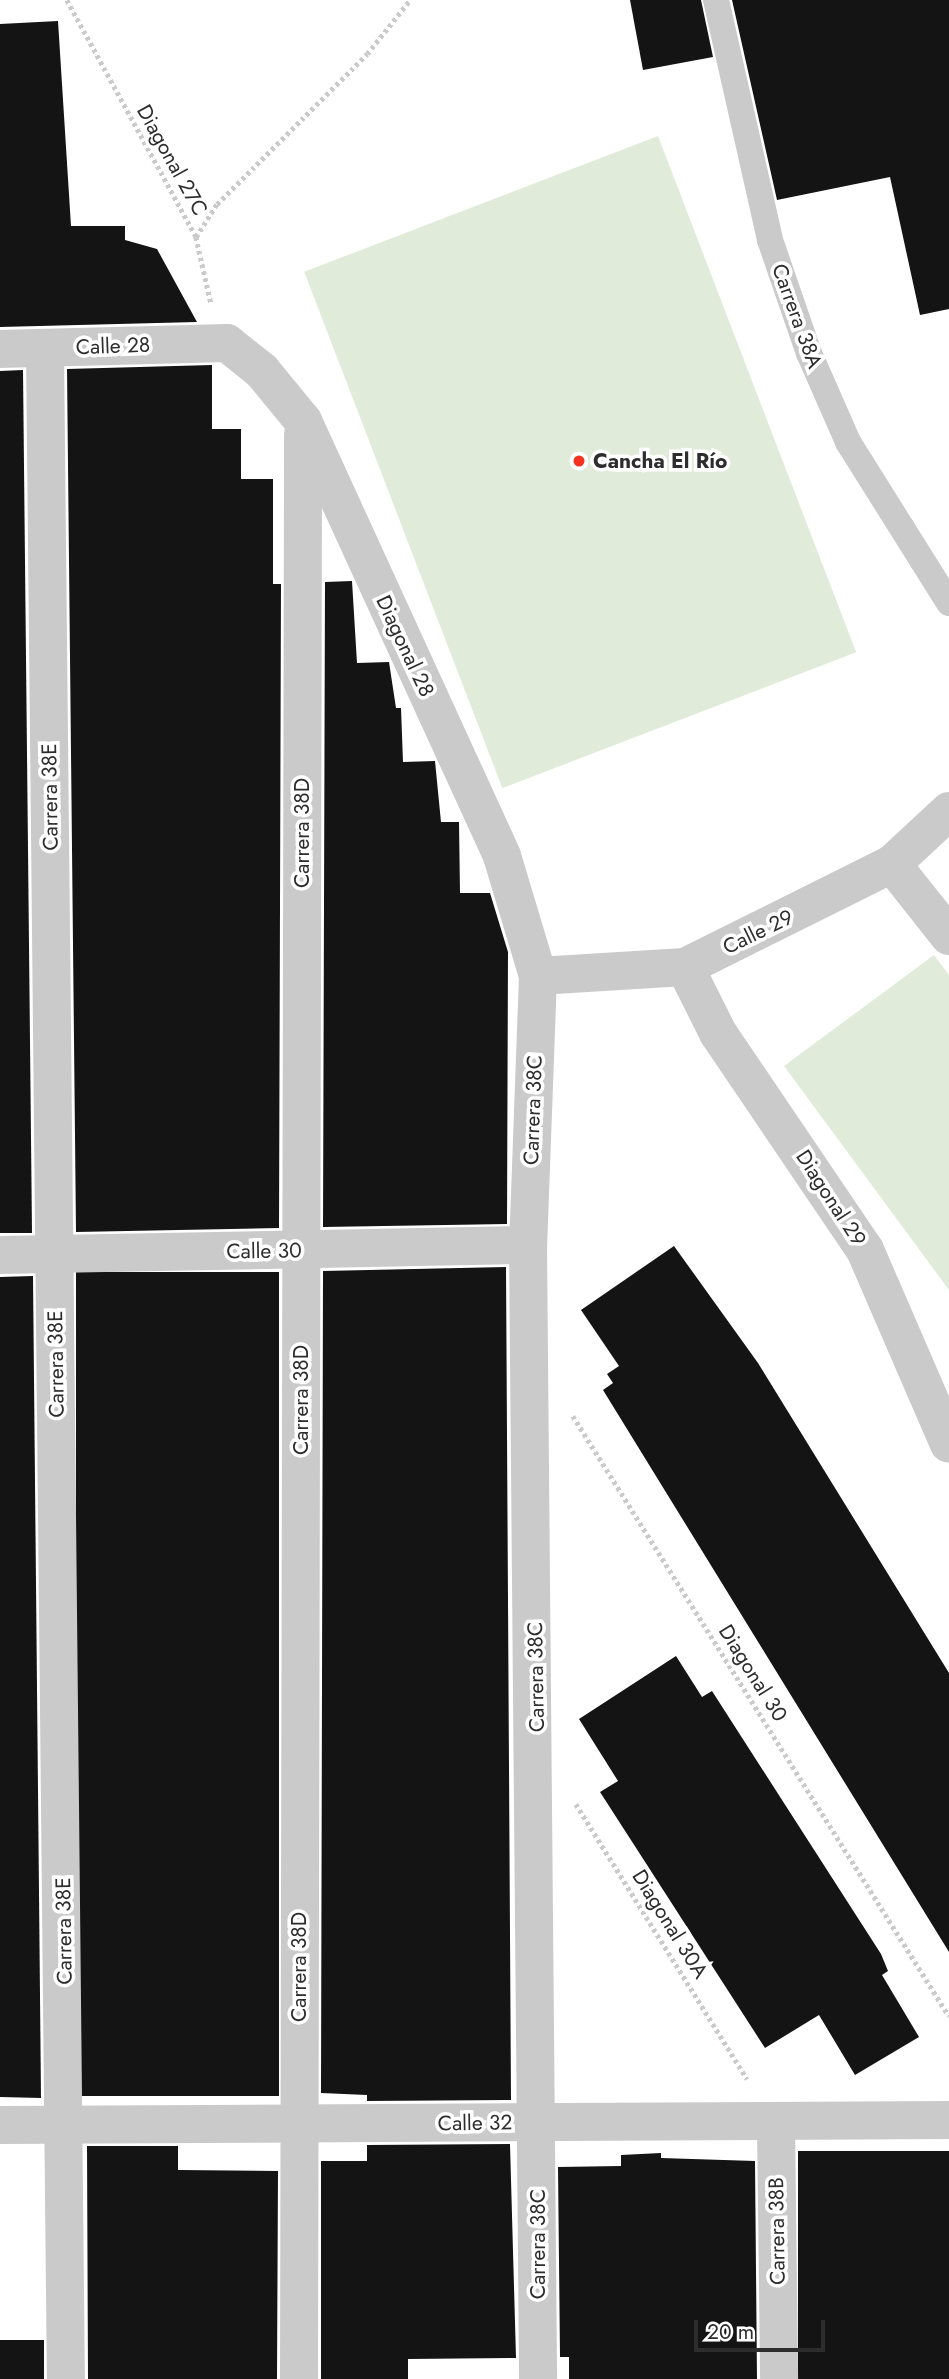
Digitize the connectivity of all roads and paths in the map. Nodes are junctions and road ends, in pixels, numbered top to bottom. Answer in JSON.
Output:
{"nodes":[{"id":1,"x":67,"y":0,"type":"edge"},
{"id":2,"x":410,"y":0,"type":"edge"},
{"id":3,"x":716,"y":0,"type":"edge"},
{"id":4,"x":196,"y":237,"type":"junction"},
{"id":5,"x":227,"y":343,"type":"junction"},
{"id":6,"x":0,"y":349,"type":"edge"},
{"id":7,"x":45,"y":349,"type":"junction"},
{"id":8,"x":303,"y":421,"type":"junction"},
{"id":9,"x":949,"y":603,"type":"edge"},
{"id":10,"x":949,"y":811,"type":"edge"},
{"id":11,"x":892,"y":864,"type":"junction"},
{"id":12,"x":949,"y":936,"type":"edge"},
{"id":13,"x":685,"y":967,"type":"junction"},
{"id":14,"x":538,"y":976,"type":"junction"},
{"id":15,"x":528,"y":1245,"type":"junction"},
{"id":16,"x":301,"y":1250,"type":"junction"},
{"id":17,"x":0,"y":1255,"type":"edge"},
{"id":18,"x":55,"y":1255,"type":"junction"},
{"id":19,"x":566,"y":1406,"type":"dead end"},
{"id":20,"x":949,"y":1444,"type":"edge"},
{"id":21,"x":573,"y":1799,"type":"dead end"},
{"id":22,"x":949,"y":2016,"type":"edge"},
{"id":23,"x":949,"y":2120,"type":"edge"},
{"id":24,"x":537,"y":2122,"type":"junction"},
{"id":25,"x":776,"y":2124,"type":"junction"},
{"id":26,"x":0,"y":2125,"type":"edge"},
{"id":27,"x":299,"y":2125,"type":"junction"},
{"id":28,"x":67,"y":2126,"type":"junction"},
{"id":29,"x":66,"y":2379,"type":"edge"},
{"id":30,"x":299,"y":2379,"type":"edge"},
{"id":31,"x":538,"y":2379,"type":"edge"},
{"id":32,"x":779,"y":2379,"type":"edge"}],
"edges":[{"from":1,"to":4,"type":"path","name":"Diagonal 27C"},
{"from":2,"to":4,"type":"path"},
{"from":3,"to":9,"type":"lane","name":"Carrera 38A"},
{"from":4,"to":5,"type":"path","name":"Diagonal 27C"},
{"from":5,"to":7,"type":"street","name":"Calle 28"},
{"from":5,"to":8,"type":"street","name":"Diagonal 28"},
{"from":6,"to":7,"type":"street","name":"Calle 28"},
{"from":7,"to":18,"type":"street","name":"Carrera 38E"},
{"from":8,"to":14,"type":"street","name":"Diagonal 28"},
{"from":8,"to":16,"type":"street","name":"Carrera 38D"},
{"from":10,"to":11,"type":"street","name":"Calle 29"},
{"from":11,"to":12,"type":"street"},
{"from":11,"to":13,"type":"street","name":"Calle 29"},
{"from":13,"to":14,"type":"street","name":"Calle 29"},
{"from":13,"to":20,"type":"street","name":"Diagonal 29"},
{"from":14,"to":15,"type":"street","name":"Carrera 38C"},
{"from":15,"to":16,"type":"street","name":"Calle 30"},
{"from":15,"to":24,"type":"street","name":"Carrera 38C"},
{"from":16,"to":18,"type":"street","name":"Calle 30"},
{"from":16,"to":27,"type":"street","name":"Carrera 38D"},
{"from":17,"to":18,"type":"street","name":"Calle 30"},
{"from":18,"to":28,"type":"street","name":"Carrera 38E"},
{"from":19,"to":22,"type":"path","name":"Diagonal 30"},
{"from":21,"to":25,"type":"path","name":"Diagonal 30A"},
{"from":23,"to":25,"type":"street","name":"Calle 32"},
{"from":24,"to":25,"type":"street","name":"Calle 32"},
{"from":24,"to":27,"type":"street","name":"Calle 32"},
{"from":24,"to":31,"type":"street","name":"Carrera 38C"},
{"from":25,"to":32,"type":"street","name":"Carrera 38B"},
{"from":26,"to":28,"type":"street","name":"Calle 32"},
{"from":27,"to":28,"type":"street","name":"Calle 32"},
{"from":27,"to":30,"type":"street","name":"Carrera 38D"},
{"from":28,"to":29,"type":"street","name":"Carrera 38E"}]}
